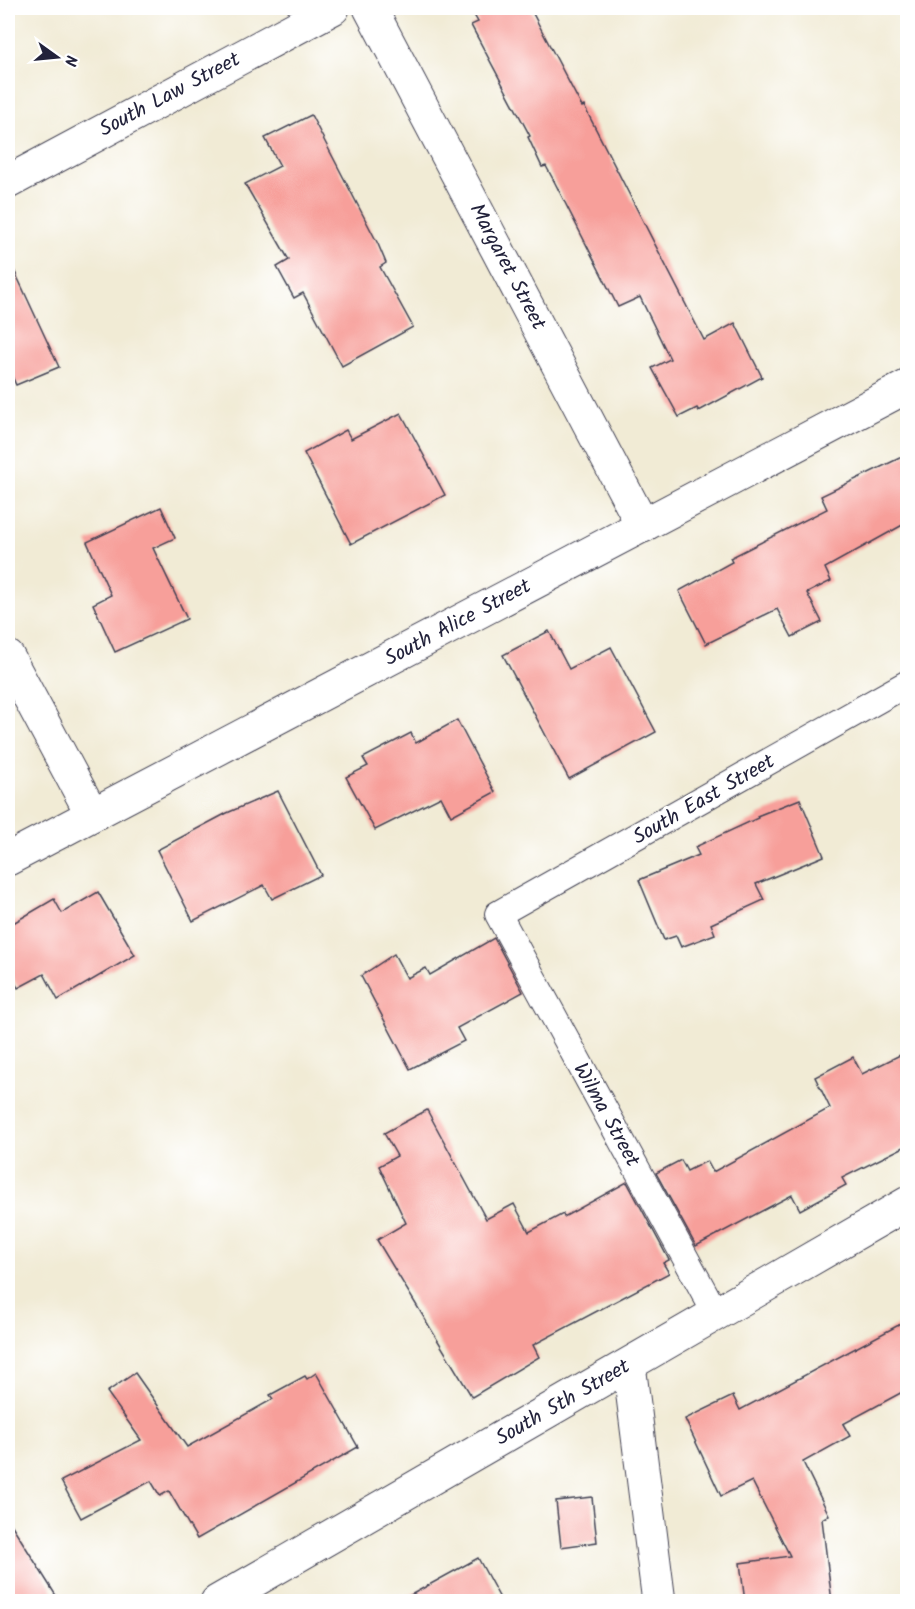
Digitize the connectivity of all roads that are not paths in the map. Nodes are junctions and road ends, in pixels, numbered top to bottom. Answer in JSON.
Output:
{"nodes":[{"id":1,"x":333,"y":8,"type":"edge"},
{"id":2,"x":370,"y":8,"type":"edge"},
{"id":3,"x":8,"y":182,"type":"edge"},
{"id":4,"x":908,"y":386,"type":"edge"},
{"id":5,"x":643,"y":526,"type":"junction"},
{"id":6,"x":8,"y":657,"type":"edge"},
{"id":7,"x":908,"y":683,"type":"edge"},
{"id":8,"x":92,"y":814,"type":"junction"},
{"id":9,"x":8,"y":859,"type":"edge"},
{"id":10,"x":498,"y":914,"type":"joint"},
{"id":11,"x":908,"y":1203,"type":"edge"},
{"id":12,"x":717,"y":1314,"type":"junction"},
{"id":13,"x":629,"y":1365,"type":"junction"},
{"id":14,"x":217,"y":1602,"type":"edge"},
{"id":15,"x":659,"y":1602,"type":"edge"}],
"edges":[{"from":1,"to":3,"type":"street","name":"South Law Street"},
{"from":2,"to":5,"type":"street","name":"Margaret Street"},
{"from":4,"to":5,"type":"street","name":"South Alice Street"},
{"from":5,"to":8,"type":"street","name":"South Alice Street"},
{"from":6,"to":8,"type":"street"},
{"from":7,"to":10,"type":"lane","name":"South East Street"},
{"from":8,"to":9,"type":"street","name":"South Alice Street"},
{"from":10,"to":12,"type":"lane","name":"Wilma Street"},
{"from":11,"to":12,"type":"street","name":"South 5th Street"},
{"from":12,"to":13,"type":"street","name":"South 5th Street"},
{"from":13,"to":14,"type":"street","name":"South 5th Street"},
{"from":13,"to":15,"type":"street"}]}
